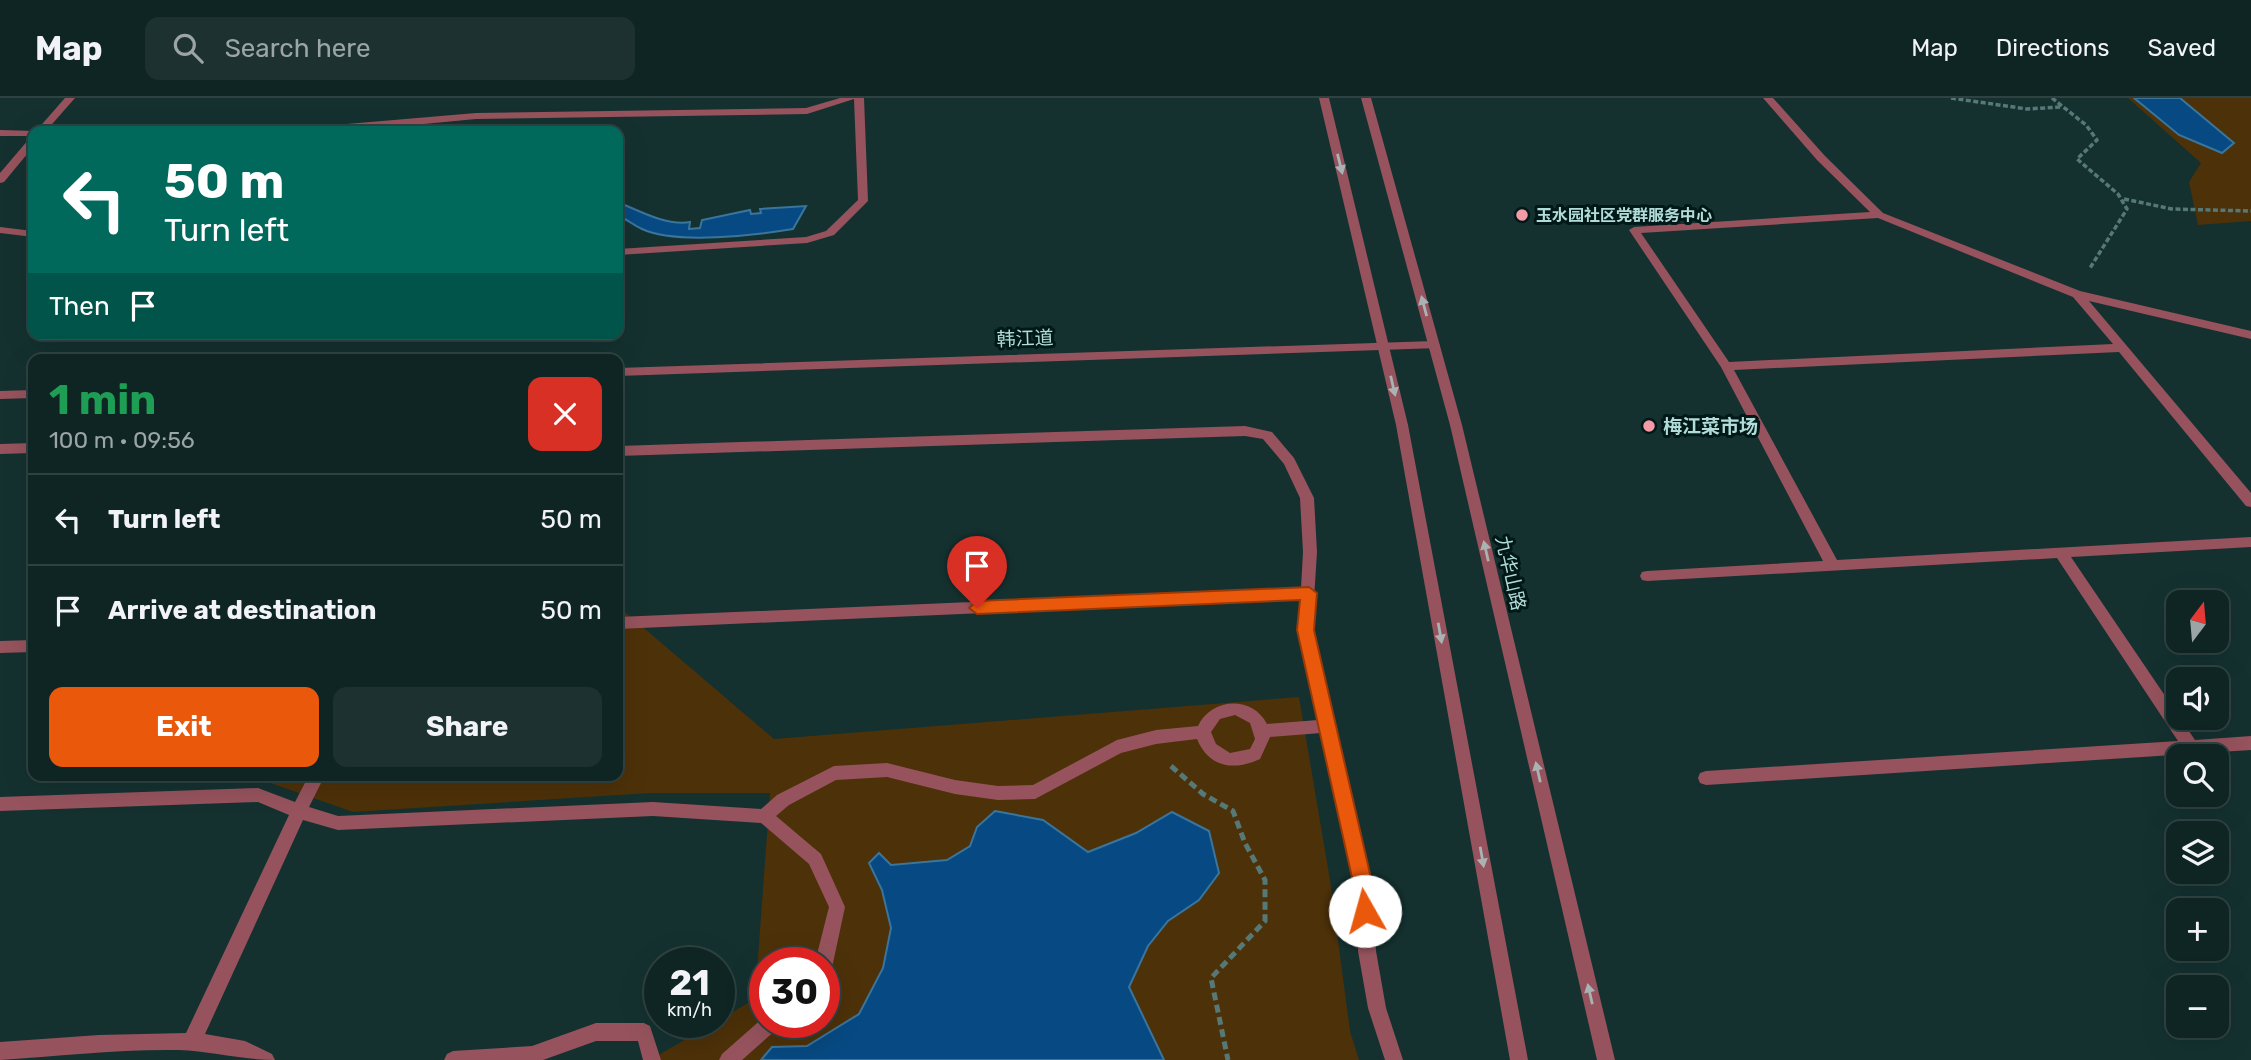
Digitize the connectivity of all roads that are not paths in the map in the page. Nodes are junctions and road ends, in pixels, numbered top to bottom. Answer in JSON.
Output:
{"nodes":[{"id":1,"x":70,"y":98,"type":"edge"},
{"id":2,"x":850,"y":98,"type":"edge"},
{"id":3,"x":859,"y":98,"type":"edge"},
{"id":4,"x":1324,"y":98,"type":"edge"},
{"id":5,"x":1366,"y":98,"type":"edge"},
{"id":6,"x":1768,"y":98,"type":"edge"},
{"id":7,"x":430,"y":122,"type":"junction"},
{"id":8,"x":45,"y":126,"type":"edge"},
{"id":9,"x":282,"y":126,"type":"edge"},
{"id":10,"x":434,"y":126,"type":"edge"},
{"id":11,"x":0,"y":133,"type":"edge"},
{"id":12,"x":28,"y":133,"type":"edge"},
{"id":13,"x":28,"y":147,"type":"edge"},
{"id":14,"x":0,"y":180,"type":"edge"},
{"id":15,"x":1879,"y":215,"type":"junction"},
{"id":16,"x":0,"y":230,"type":"edge"},
{"id":17,"x":28,"y":233,"type":"edge"},
{"id":18,"x":623,"y":252,"type":"edge"},
{"id":19,"x":2077,"y":294,"type":"junction"},
{"id":20,"x":2251,"y":335,"type":"edge"},
{"id":21,"x":1383,"y":344,"type":"junction"},
{"id":22,"x":1434,"y":345,"type":"junction"},
{"id":23,"x":2122,"y":348,"type":"junction"},
{"id":24,"x":1726,"y":366,"type":"junction"},
{"id":25,"x":623,"y":372,"type":"edge"},
{"id":26,"x":28,"y":394,"type":"edge"},
{"id":27,"x":0,"y":395,"type":"edge"},
{"id":28,"x":28,"y":448,"type":"edge"},
{"id":29,"x":0,"y":449,"type":"edge"},
{"id":30,"x":623,"y":451,"type":"edge"},
{"id":31,"x":2251,"y":502,"type":"edge"},
{"id":32,"x":2251,"y":542,"type":"edge"},
{"id":33,"x":2061,"y":553,"type":"junction"},
{"id":34,"x":1833,"y":566,"type":"junction"},
{"id":35,"x":1647,"y":576,"type":"dead end"},
{"id":36,"x":1309,"y":593,"type":"junction"},
{"id":37,"x":623,"y":623,"type":"edge"},
{"id":38,"x":28,"y":646,"type":"edge"},
{"id":39,"x":0,"y":648,"type":"edge"},
{"id":40,"x":1326,"y":726,"type":"junction"},
{"id":41,"x":1262,"y":731,"type":"junction"},
{"id":42,"x":1203,"y":732,"type":"junction"},
{"id":43,"x":2251,"y":743,"type":"edge"},
{"id":44,"x":2189,"y":744,"type":"edge"},
{"id":45,"x":2229,"y":744,"type":"edge"},
{"id":46,"x":2166,"y":749,"type":"edge"},
{"id":47,"x":1706,"y":778,"type":"dead end"},
{"id":48,"x":314,"y":781,"type":"edge"},
{"id":49,"x":0,"y":804,"type":"edge"},
{"id":50,"x":299,"y":811,"type":"junction"},
{"id":51,"x":764,"y":816,"type":"junction"},
{"id":52,"x":828,"y":947,"type":"edge"},
{"id":53,"x":753,"y":1038,"type":"edge"},
{"id":54,"x":192,"y":1041,"type":"junction"},
{"id":55,"x":0,"y":1051,"type":"edge"},
{"id":56,"x":266,"y":1060,"type":"edge"},
{"id":57,"x":453,"y":1060,"type":"edge"},
{"id":58,"x":652,"y":1060,"type":"edge"},
{"id":59,"x":728,"y":1060,"type":"edge"},
{"id":60,"x":1394,"y":1060,"type":"edge"},
{"id":61,"x":1519,"y":1060,"type":"edge"},
{"id":62,"x":1606,"y":1060,"type":"edge"}],
"edges":[{"from":1,"to":8,"type":"street"},
{"from":2,"to":7,"type":"street"},
{"from":3,"to":18,"type":"street"},
{"from":4,"to":21,"type":"street","one_way":true},
{"from":22,"to":5,"type":"street","name":"九华山路","one_way":true},
{"from":6,"to":15,"type":"street"},
{"from":7,"to":9,"type":"street"},
{"from":7,"to":10,"type":"street"},
{"from":11,"to":12,"type":"street"},
{"from":13,"to":14,"type":"street"},
{"from":15,"to":19,"type":"street"},
{"from":15,"to":24,"type":"street"},
{"from":16,"to":17,"type":"street"},
{"from":19,"to":20,"type":"street"},
{"from":19,"to":23,"type":"street"},
{"from":21,"to":22,"type":"street","name":"韩江道"},
{"from":21,"to":25,"type":"street","name":"韩江道"},
{"from":21,"to":61,"type":"street","one_way":true},
{"from":62,"to":22,"type":"street","name":"九华山路","one_way":true},
{"from":23,"to":24,"type":"street"},
{"from":23,"to":31,"type":"street"},
{"from":24,"to":34,"type":"street"},
{"from":26,"to":27,"type":"street"},
{"from":28,"to":29,"type":"street"},
{"from":30,"to":36,"type":"street"},
{"from":32,"to":33,"type":"street"},
{"from":33,"to":34,"type":"street"},
{"from":33,"to":44,"type":"street"},
{"from":34,"to":35,"type":"street"},
{"from":36,"to":37,"type":"street"},
{"from":36,"to":40,"type":"street"},
{"from":38,"to":39,"type":"street"},
{"from":40,"to":41,"type":"street"},
{"from":40,"to":60,"type":"street"},
{"from":41,"to":42,"type":"street"},
{"from":41,"to":42,"type":"street"},
{"from":42,"to":51,"type":"street"},
{"from":43,"to":45,"type":"street"},
{"from":46,"to":47,"type":"street"},
{"from":48,"to":50,"type":"street"},
{"from":49,"to":50,"type":"street"},
{"from":50,"to":51,"type":"street"},
{"from":50,"to":54,"type":"street"},
{"from":51,"to":52,"type":"street"},
{"from":53,"to":59,"type":"street"},
{"from":54,"to":55,"type":"street"},
{"from":54,"to":56,"type":"street"},
{"from":57,"to":58,"type":"street"}]}
